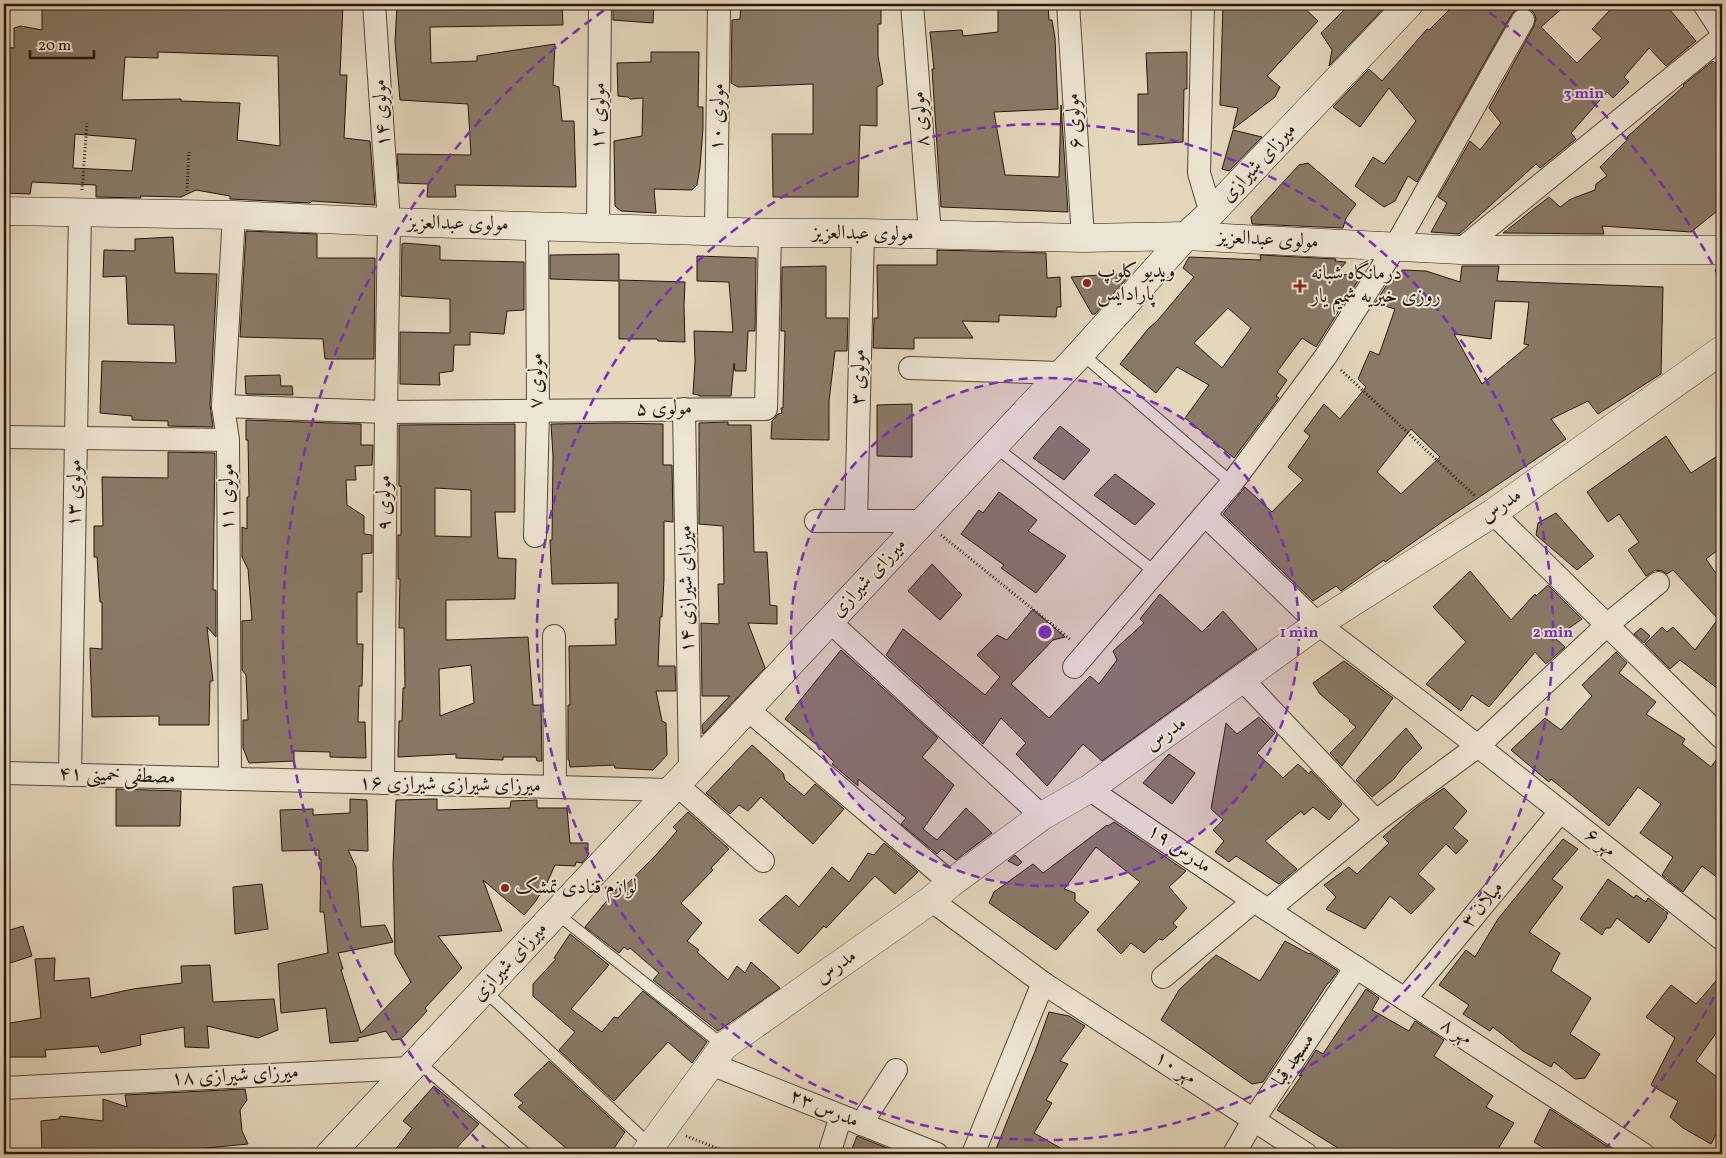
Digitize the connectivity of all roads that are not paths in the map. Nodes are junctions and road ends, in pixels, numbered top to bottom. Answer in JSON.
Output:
{"nodes":[{"id":1,"x":374,"y":4,"type":"edge"},
{"id":2,"x":600,"y":4,"type":"edge"},
{"id":3,"x":720,"y":4,"type":"edge"},
{"id":4,"x":912,"y":4,"type":"edge"},
{"id":5,"x":1068,"y":4,"type":"edge"},
{"id":6,"x":1203,"y":4,"type":"edge"},
{"id":7,"x":1409,"y":4,"type":"edge"},
{"id":8,"x":1704,"y":4,"type":"edge"},
{"id":9,"x":1523,"y":20,"type":"dead end"},
{"id":10,"x":1722,"y":32,"type":"edge"},
{"id":11,"x":1722,"y":37,"type":"edge"},
{"id":12,"x":4,"y":211,"type":"edge"},
{"id":13,"x":80,"y":212,"type":"junction"},
{"id":14,"x":1211,"y":213,"type":"junction"},
{"id":15,"x":234,"y":215,"type":"junction"},
{"id":16,"x":390,"y":222,"type":"junction"},
{"id":17,"x":537,"y":225,"type":"junction"},
{"id":18,"x":598,"y":228,"type":"junction"},
{"id":19,"x":716,"y":230,"type":"junction"},
{"id":20,"x":770,"y":233,"type":"junction"},
{"id":21,"x":863,"y":233,"type":"junction"},
{"id":22,"x":930,"y":234,"type":"junction"},
{"id":23,"x":1186,"y":236,"type":"junction"},
{"id":24,"x":1083,"y":238,"type":"junction"},
{"id":25,"x":1395,"y":247,"type":"junction"},
{"id":26,"x":1460,"y":250,"type":"junction"},
{"id":27,"x":1722,"y":250,"type":"edge"},
{"id":28,"x":1722,"y":350,"type":"edge"},
{"id":29,"x":1081,"y":352,"type":"junction"},
{"id":30,"x":910,"y":368,"type":"dead end"},
{"id":31,"x":1061,"y":373,"type":"junction"},
{"id":32,"x":223,"y":406,"type":"junction"},
{"id":33,"x":684,"y":409,"type":"junction"},
{"id":34,"x":538,"y":410,"type":"junction"},
{"id":35,"x":386,"y":412,"type":"junction"},
{"id":36,"x":4,"y":437,"type":"edge"},
{"id":37,"x":76,"y":438,"type":"junction"},
{"id":38,"x":228,"y":440,"type":"junction"},
{"id":39,"x":994,"y":446,"type":"junction"},
{"id":40,"x":1232,"y":483,"type":"junction"},
{"id":41,"x":1493,"y":513,"type":"junction"},
{"id":42,"x":1205,"y":515,"type":"junction"},
{"id":43,"x":816,"y":521,"type":"dead end"},
{"id":44,"x":856,"y":521,"type":"junction"},
{"id":45,"x":923,"y":521,"type":"junction"},
{"id":46,"x":535,"y":536,"type":"dead end"},
{"id":47,"x":1155,"y":572,"type":"junction"},
{"id":48,"x":1658,"y":583,"type":"dead end"},
{"id":49,"x":829,"y":621,"type":"junction"},
{"id":50,"x":1318,"y":624,"type":"junction"},
{"id":51,"x":1607,"y":626,"type":"junction"},
{"id":52,"x":554,"y":636,"type":"dead end"},
{"id":53,"x":1080,"y":659,"type":"road end"},
{"id":54,"x":1242,"y":680,"type":"junction"},
{"id":55,"x":747,"y":709,"type":"junction"},
{"id":56,"x":1722,"y":738,"type":"edge"},
{"id":57,"x":1478,"y":746,"type":"junction"},
{"id":58,"x":4,"y":773,"type":"edge"},
{"id":59,"x":70,"y":775,"type":"junction"},
{"id":60,"x":230,"y":779,"type":"junction"},
{"id":61,"x":679,"y":781,"type":"junction"},
{"id":62,"x":383,"y":783,"type":"junction"},
{"id":63,"x":555,"y":787,"type":"junction"},
{"id":64,"x":1089,"y":788,"type":"junction"},
{"id":65,"x":1560,"y":812,"type":"junction"},
{"id":66,"x":1042,"y":816,"type":"junction"},
{"id":67,"x":1376,"y":821,"type":"junction"},
{"id":68,"x":763,"y":861,"type":"dead end"},
{"id":69,"x":941,"y":892,"type":"junction"},
{"id":70,"x":1261,"y":905,"type":"junction"},
{"id":71,"x":556,"y":913,"type":"junction"},
{"id":72,"x":1722,"y":939,"type":"edge"},
{"id":73,"x":1356,"y":967,"type":"junction"},
{"id":74,"x":1163,"y":977,"type":"dead end"},
{"id":75,"x":1043,"y":983,"type":"junction"},
{"id":76,"x":484,"y":990,"type":"junction"},
{"id":77,"x":1406,"y":999,"type":"junction"},
{"id":78,"x":718,"y":1055,"type":"junction"},
{"id":79,"x":414,"y":1064,"type":"junction"},
{"id":80,"x":896,"y":1070,"type":"dead end"},
{"id":81,"x":4,"y":1088,"type":"edge"},
{"id":82,"x":851,"y":1120,"type":"junction"},
{"id":83,"x":1254,"y":1120,"type":"junction"},
{"id":84,"x":654,"y":1143,"type":"edge"},
{"id":85,"x":342,"y":1150,"type":"edge"},
{"id":86,"x":526,"y":1154,"type":"edge"},
{"id":87,"x":829,"y":1154,"type":"edge"},
{"id":88,"x":937,"y":1154,"type":"edge"},
{"id":89,"x":973,"y":1154,"type":"edge"},
{"id":90,"x":1234,"y":1154,"type":"edge"},
{"id":91,"x":1306,"y":1154,"type":"edge"},
{"id":92,"x":1643,"y":1154,"type":"edge"}],
"edges":[{"from":1,"to":16,"type":"street","name":"مولوی ۱۴"},
{"from":2,"to":18,"type":"street","name":"مولوی ۱۲"},
{"from":3,"to":19,"type":"street","name":"مولوی ۱۰"},
{"from":4,"to":22,"type":"street","name":"مولوی ۸"},
{"from":5,"to":24,"type":"street","name":"مولوی ۶"},
{"from":6,"to":14,"type":"street"},
{"from":7,"to":14,"type":"main road","name":"میرزای شیرازی"},
{"from":8,"to":10,"type":"street"},
{"from":9,"to":25,"type":"street"},
{"from":11,"to":26,"type":"street"},
{"from":12,"to":13,"type":"main road","name":"مولوی عبدالعزیز"},
{"from":13,"to":15,"type":"main road","name":"مولوی عبدالعزیز"},
{"from":13,"to":37,"type":"street","name":"مولوی ۱۳"},
{"from":14,"to":23,"type":"main road","name":"میرزای شیرازی"},
{"from":15,"to":16,"type":"main road","name":"مولوی عبدالعزیز"},
{"from":15,"to":32,"type":"street","name":"مولوی ۱۱"},
{"from":16,"to":17,"type":"main road","name":"مولوی عبدالعزیز"},
{"from":16,"to":35,"type":"street","name":"مولوی ۹"},
{"from":17,"to":18,"type":"main road","name":"مولوی عبدالعزیز"},
{"from":17,"to":34,"type":"street","name":"مولوی ۷"},
{"from":18,"to":19,"type":"main road","name":"مولوی عبدالعزیز"},
{"from":19,"to":20,"type":"main road","name":"مولوی عبدالعزیز"},
{"from":20,"to":21,"type":"main road","name":"مولوی عبدالعزیز"},
{"from":20,"to":33,"type":"street","name":"مولوی ۵"},
{"from":21,"to":22,"type":"main road","name":"مولوی عبدالعزیز"},
{"from":21,"to":44,"type":"street","name":"مولوی ۳"},
{"from":22,"to":24,"type":"main road","name":"مولوی عبدالعزیز"},
{"from":23,"to":24,"type":"main road","name":"مولوی عبدالعزیز"},
{"from":23,"to":25,"type":"main road","name":"مولوی عبدالعزیز"},
{"from":23,"to":29,"type":"main road","name":"میرزای شیرازی"},
{"from":25,"to":26,"type":"main road","name":"مولوی عبدالعزیز"},
{"from":25,"to":40,"type":"street"},
{"from":26,"to":27,"type":"main road","name":"مولوی عبدالعزیز"},
{"from":28,"to":41,"type":"main road","name":"مدرس"},
{"from":29,"to":31,"type":"main road","name":"میرزای شیرازی"},
{"from":29,"to":40,"type":"lane"},
{"from":30,"to":31,"type":"street"},
{"from":31,"to":39,"type":"main road","name":"میرزای شیرازی"},
{"from":32,"to":35,"type":"street","name":"مولوی ۵"},
{"from":32,"to":38,"type":"street","name":"مولوی ۱۱"},
{"from":33,"to":34,"type":"street","name":"مولوی ۵"},
{"from":33,"to":61,"type":"street","name":"میرزای شیرازی ۱۴"},
{"from":34,"to":35,"type":"street","name":"مولوی ۵"},
{"from":34,"to":46,"type":"street","name":"مولوی ۷"},
{"from":35,"to":62,"type":"street","name":"مولوی ۹"},
{"from":36,"to":37,"type":"street"},
{"from":37,"to":38,"type":"street"},
{"from":37,"to":59,"type":"street","name":"مولوی ۱۳"},
{"from":38,"to":60,"type":"street","name":"مولوی ۱۱"},
{"from":39,"to":45,"type":"main road","name":"میرزای شیرازی"},
{"from":39,"to":47,"type":"lane"},
{"from":40,"to":42,"type":"street"},
{"from":41,"to":50,"type":"main road","name":"مدرس"},
{"from":41,"to":51,"type":"street"},
{"from":42,"to":47,"type":"street"},
{"from":42,"to":50,"type":"street","name":"مهر ۶"},
{"from":43,"to":44,"type":"street"},
{"from":44,"to":45,"type":"street"},
{"from":45,"to":49,"type":"main road","name":"میرزای شیرازی"},
{"from":47,"to":53,"type":"street"},
{"from":48,"to":51,"type":"street"},
{"from":49,"to":55,"type":"main road","name":"میرزای شیرازی"},
{"from":49,"to":66,"type":"street"},
{"from":50,"to":54,"type":"main road","name":"مدرس"},
{"from":50,"to":57,"type":"street","name":"مهر ۶"},
{"from":51,"to":56,"type":"street"},
{"from":51,"to":57,"type":"street"},
{"from":52,"to":63,"type":"street"},
{"from":54,"to":64,"type":"main road","name":"مدرس"},
{"from":54,"to":67,"type":"street"},
{"from":55,"to":61,"type":"main road","name":"میرزای شیرازی"},
{"from":55,"to":69,"type":"street","name":"مهر ۱۰"},
{"from":57,"to":65,"type":"street","name":"مهر ۶"},
{"from":57,"to":67,"type":"street"},
{"from":58,"to":59,"type":"street","name":"مصطفی خمینی ۴۱"},
{"from":59,"to":60,"type":"street","name":"مصطفی خمینی ۴۱"},
{"from":60,"to":62,"type":"street","name":"میرزای شیرازی شیرازی ۱۶"},
{"from":61,"to":63,"type":"street","name":"میرزای شیرازی شیرازی ۱۶"},
{"from":61,"to":68,"type":"street"},
{"from":61,"to":71,"type":"main road","name":"میرزای شیرازی"},
{"from":62,"to":63,"type":"street","name":"میرزای شیرازی شیرازی ۱۶"},
{"from":64,"to":66,"type":"main road","name":"مدرس"},
{"from":64,"to":70,"type":"street","name":"مدرس ۱۹"},
{"from":65,"to":72,"type":"street","name":"مهر ۶"},
{"from":65,"to":77,"type":"street","name":"میلان ۳"},
{"from":66,"to":69,"type":"main road","name":"مدرس"},
{"from":67,"to":70,"type":"street"},
{"from":69,"to":75,"type":"street","name":"مهر ۱۰"},
{"from":69,"to":78,"type":"main road","name":"مدرس"},
{"from":70,"to":73,"type":"street","name":"مهر ۸"},
{"from":70,"to":74,"type":"street"},
{"from":71,"to":76,"type":"main road","name":"میرزای شیرازی"},
{"from":71,"to":78,"type":"lane"},
{"from":73,"to":77,"type":"street","name":"مهر ۸"},
{"from":73,"to":83,"type":"street","name":"مسجد قبا"},
{"from":75,"to":83,"type":"street","name":"مهر ۱۰"},
{"from":75,"to":89,"type":"street"},
{"from":76,"to":79,"type":"main road","name":"میرزای شیرازی"},
{"from":76,"to":84,"type":"lane"},
{"from":77,"to":92,"type":"street","name":"مهر ۸"},
{"from":78,"to":82,"type":"street","name":"مدرس ۲۳"},
{"from":78,"to":84,"type":"main road","name":"مدرس"},
{"from":79,"to":81,"type":"street","name":"میرزای شیرازی ۱۸"},
{"from":79,"to":85,"type":"main road","name":"میرزای شیرازی"},
{"from":79,"to":86,"type":"lane"},
{"from":80,"to":82,"type":"street"},
{"from":82,"to":87,"type":"street"},
{"from":82,"to":88,"type":"street","name":"مدرس ۲۳"},
{"from":83,"to":90,"type":"street","name":"مسجد قبا"},
{"from":83,"to":91,"type":"street","name":"مهر ۱۰"}]}
